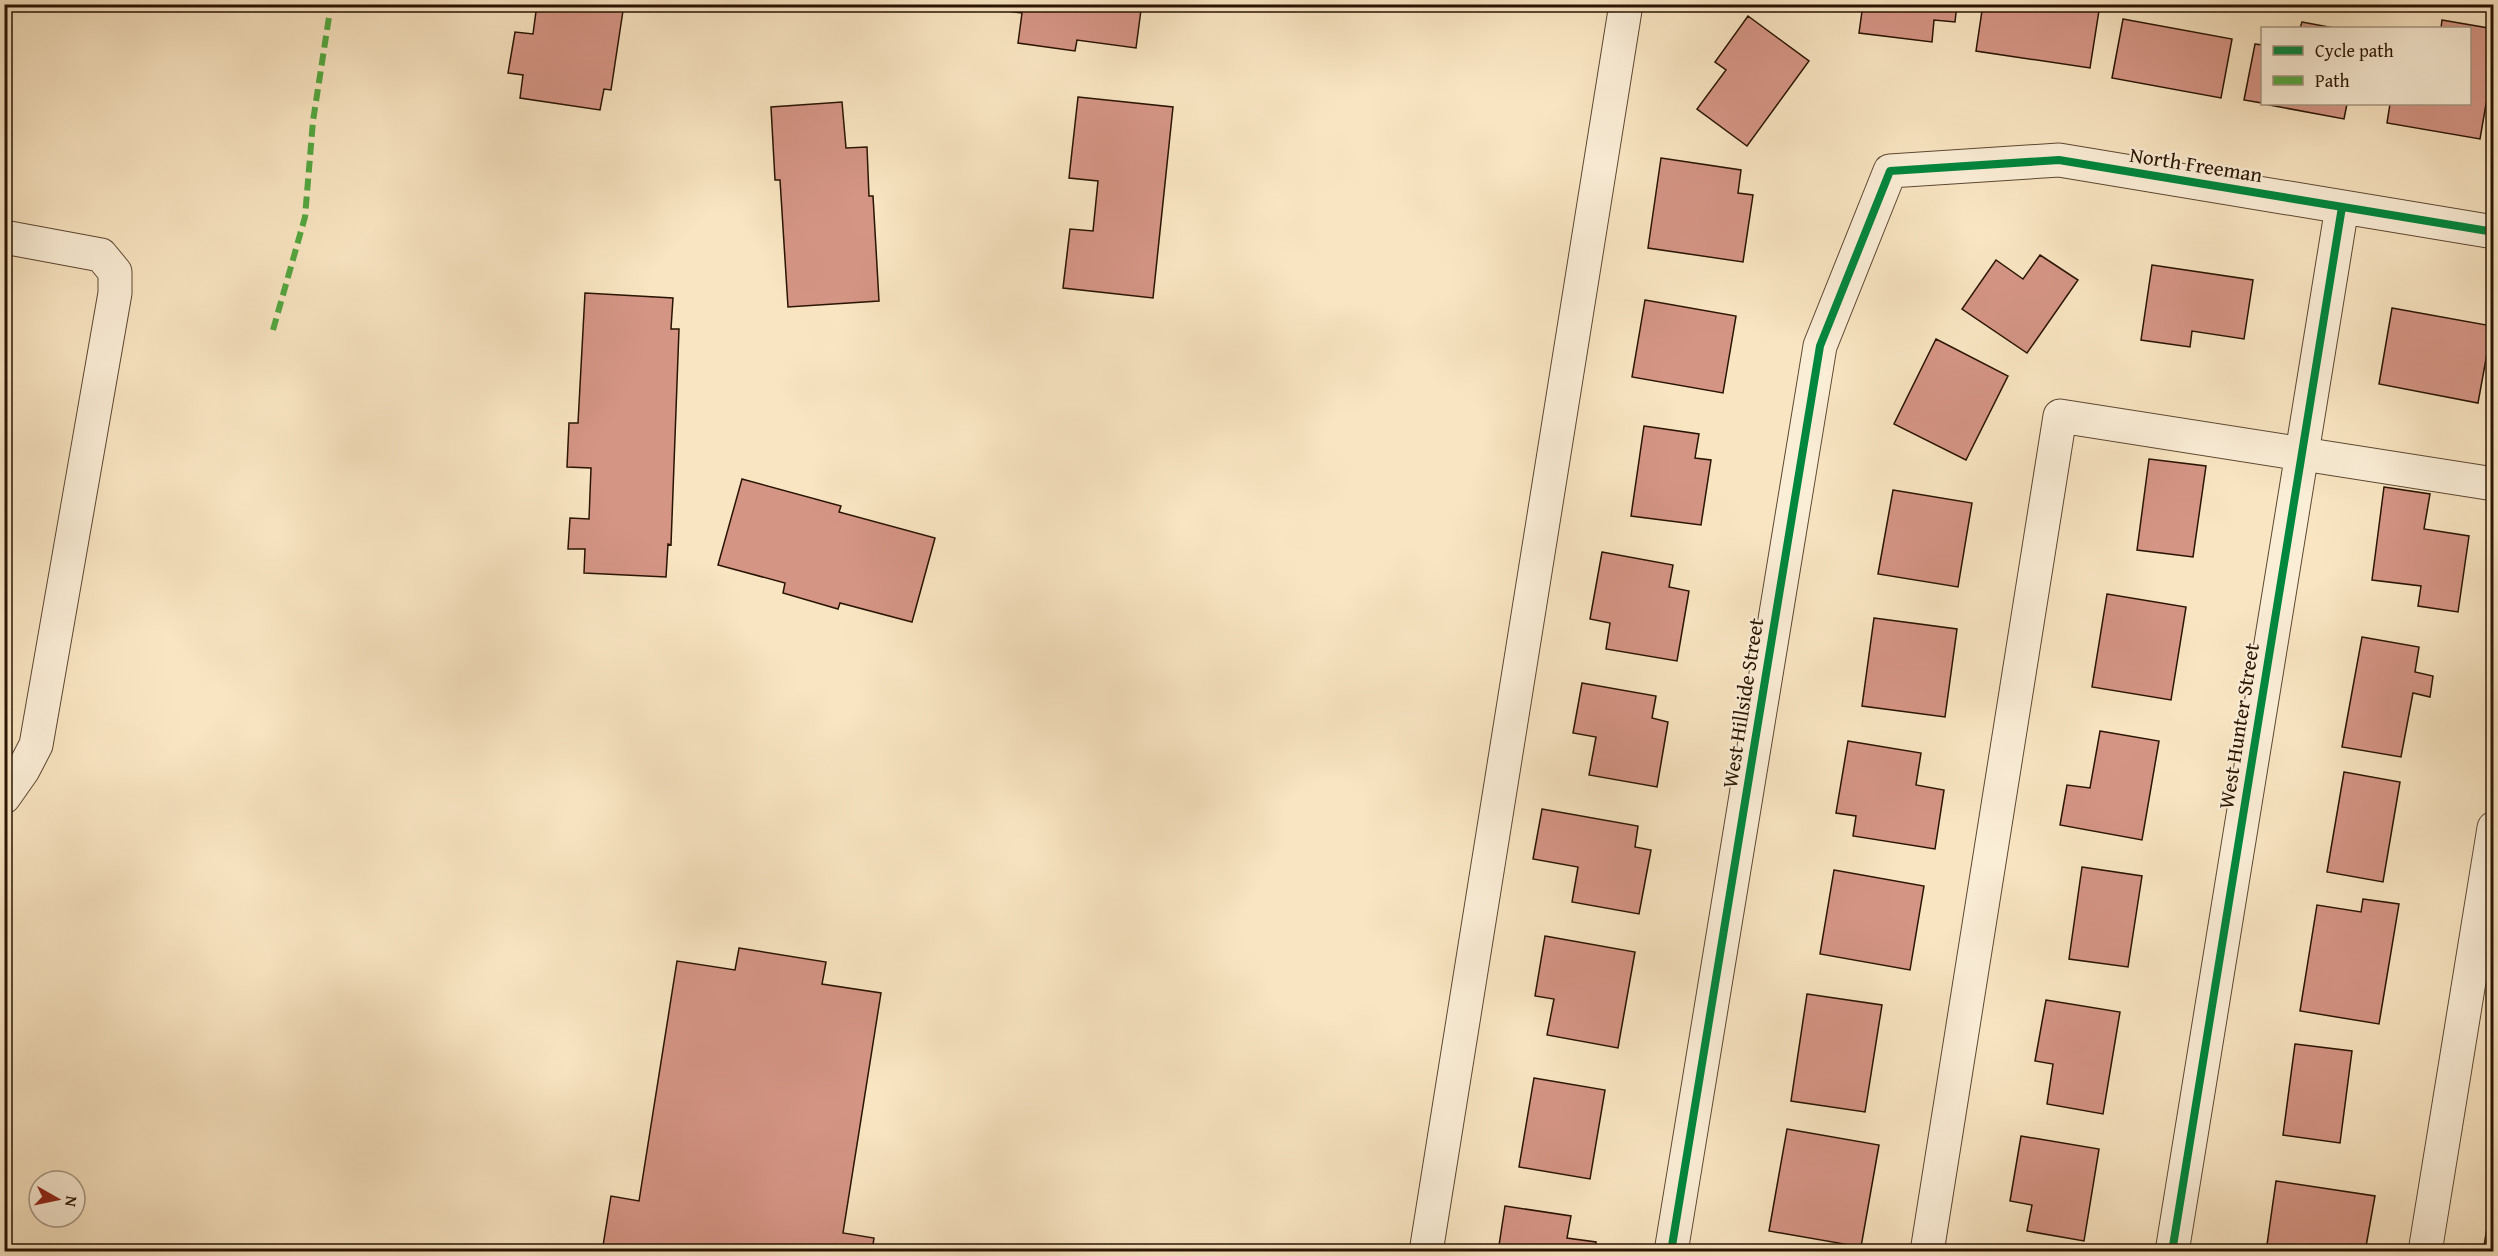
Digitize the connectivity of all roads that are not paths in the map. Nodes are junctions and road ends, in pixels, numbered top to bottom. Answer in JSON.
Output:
{"nodes":[{"id":1,"x":1626,"y":4,"type":"edge"},
{"id":2,"x":1890,"y":171,"type":"joint"},
{"id":3,"x":2342,"y":207,"type":"junction"},
{"id":4,"x":2493,"y":232,"type":"edge"},
{"id":5,"x":4,"y":237,"type":"edge"},
{"id":6,"x":2301,"y":454,"type":"junction"},
{"id":7,"x":2493,"y":484,"type":"edge"},
{"id":8,"x":4,"y":797,"type":"edge"},
{"id":9,"x":2493,"y":828,"type":"edge"},
{"id":10,"x":1426,"y":1251,"type":"edge"},
{"id":11,"x":1671,"y":1251,"type":"edge"},
{"id":12,"x":1927,"y":1251,"type":"edge"},
{"id":13,"x":2172,"y":1251,"type":"edge"},
{"id":14,"x":2425,"y":1251,"type":"edge"}],
"edges":[{"from":1,"to":10,"type":"street"},
{"from":2,"to":3,"type":"street","name":"North Freeman"},
{"from":2,"to":11,"type":"street","name":"West Hillside Street"},
{"from":3,"to":4,"type":"street","name":"North Freeman"},
{"from":3,"to":6,"type":"street","name":"West Hunter Street"},
{"from":5,"to":8,"type":"street"},
{"from":6,"to":7,"type":"street"},
{"from":6,"to":12,"type":"street"},
{"from":6,"to":13,"type":"street","name":"West Hunter Street"},
{"from":9,"to":14,"type":"street"}]}
